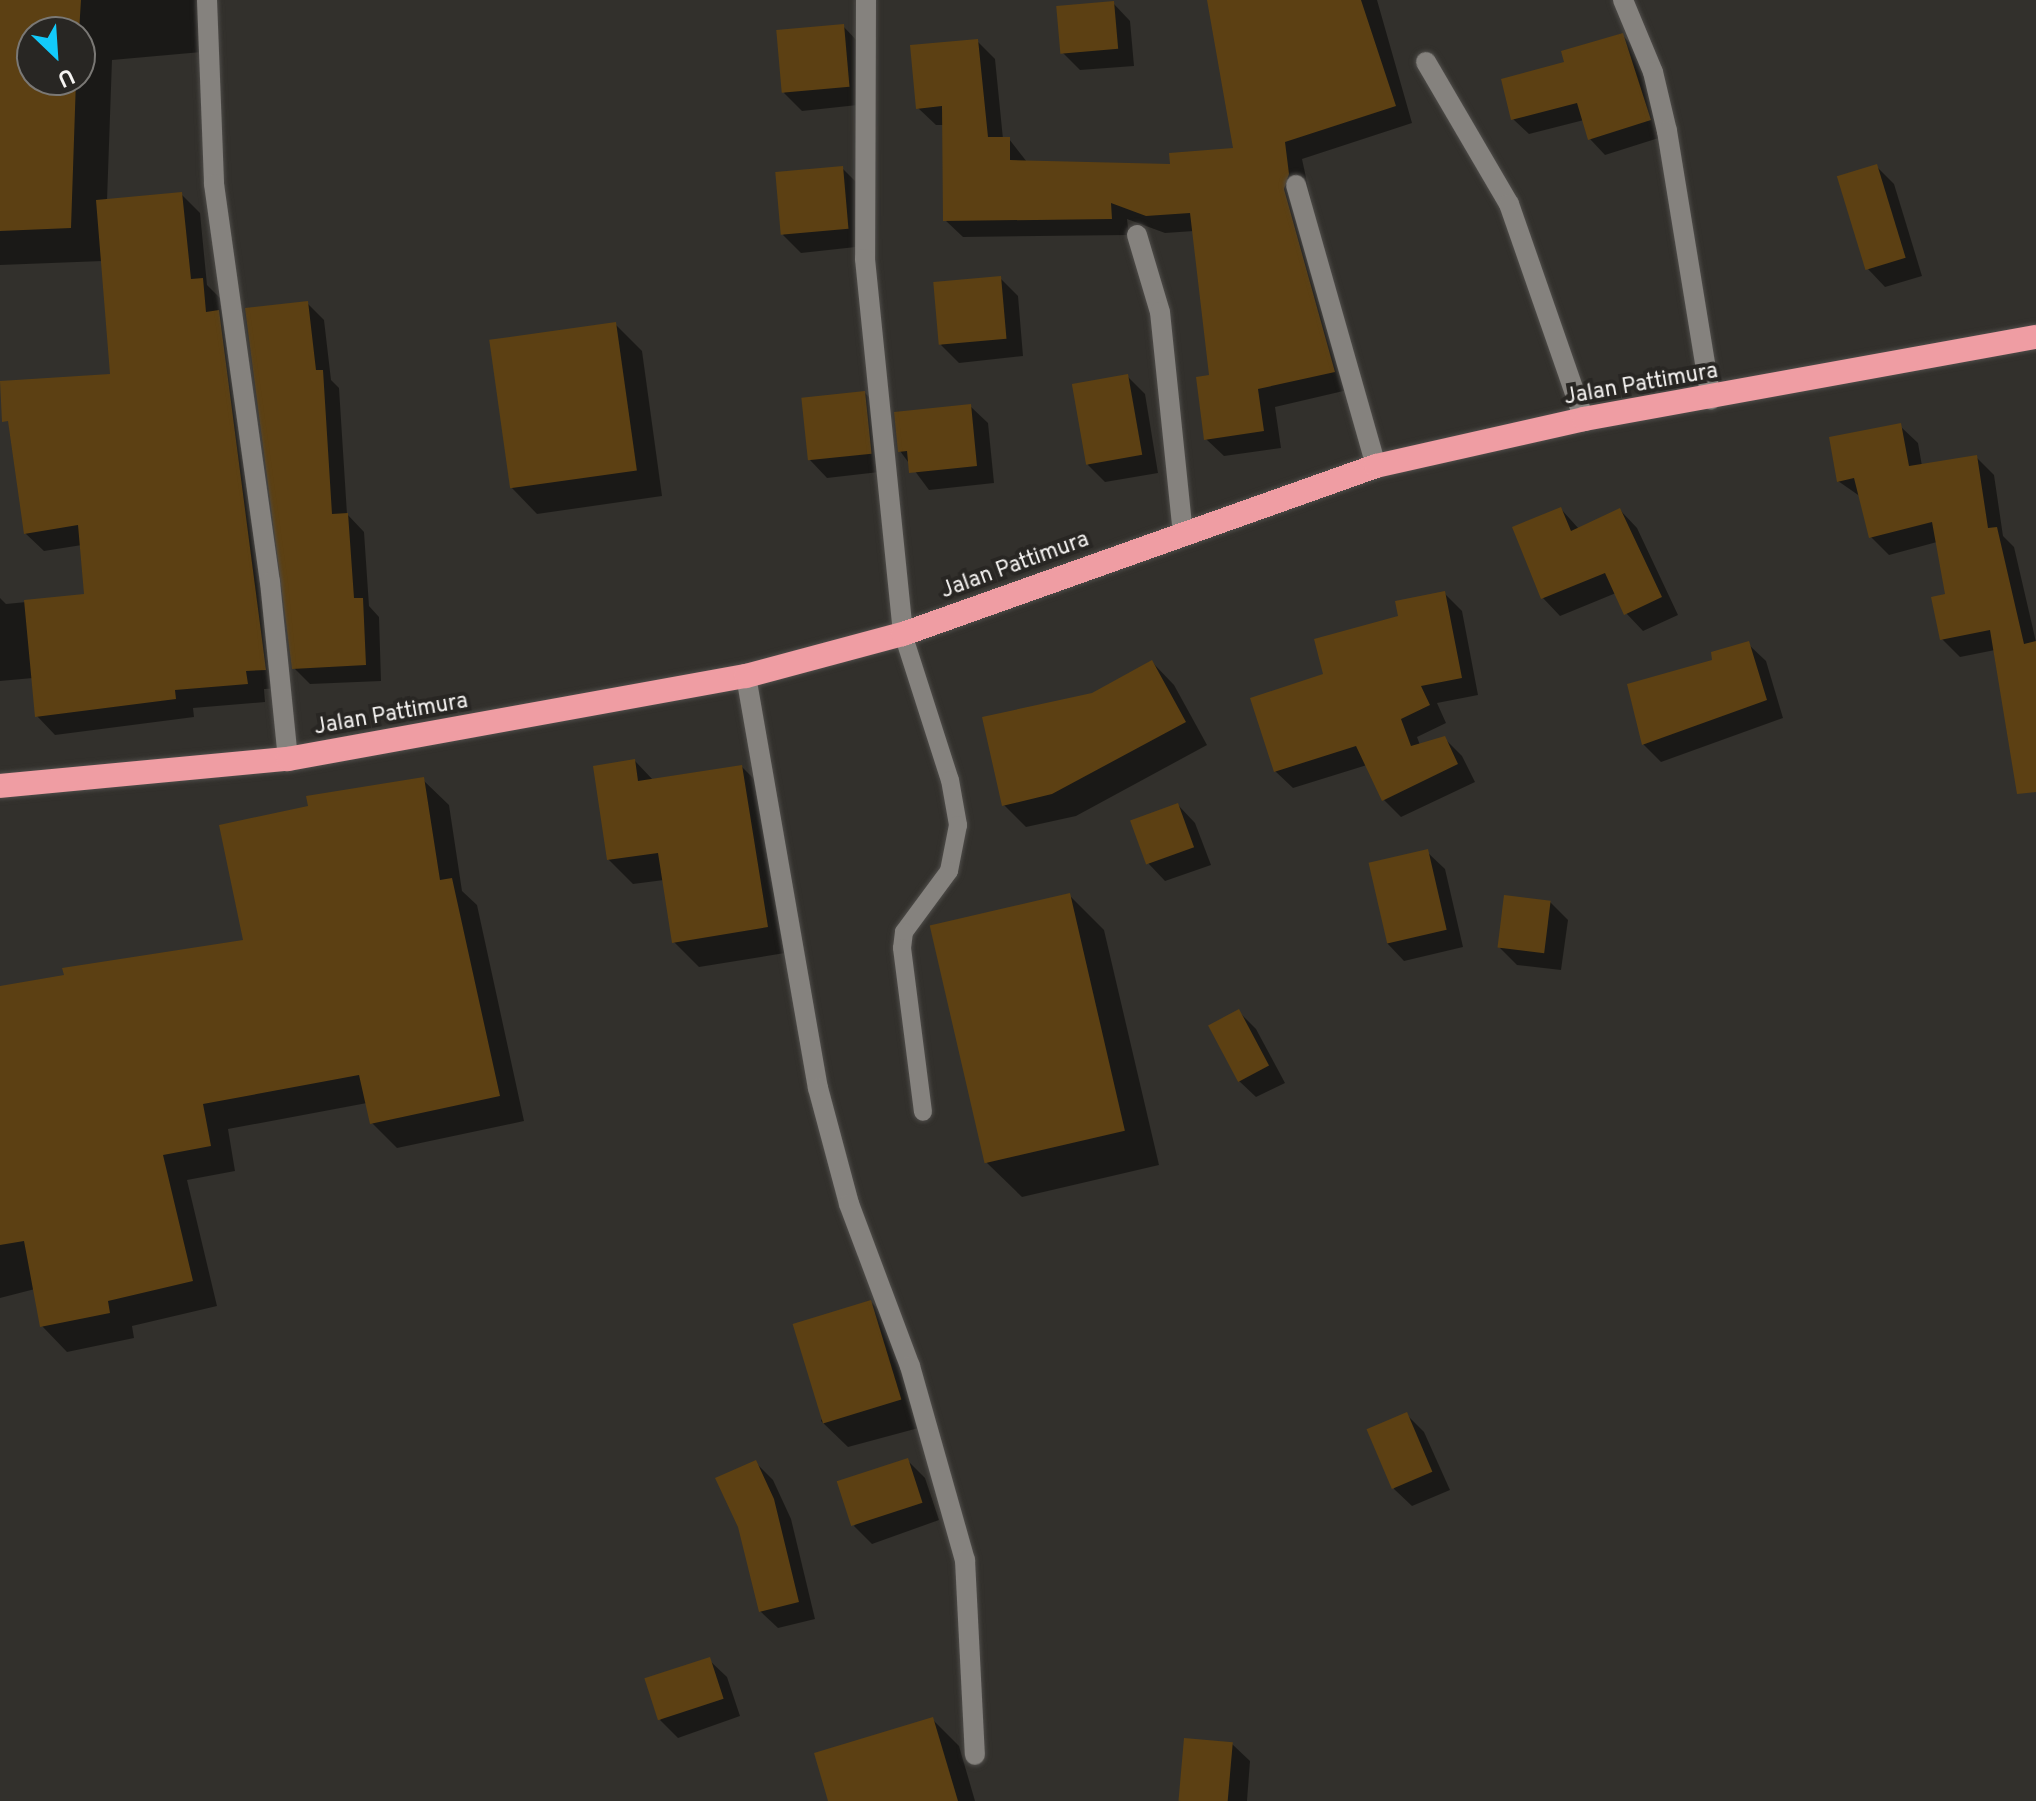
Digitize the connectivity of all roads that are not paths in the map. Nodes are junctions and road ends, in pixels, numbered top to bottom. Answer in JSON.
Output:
{"nodes":[{"id":1,"x":207,"y":0,"type":"edge"},
{"id":2,"x":866,"y":0,"type":"edge"},
{"id":3,"x":1623,"y":0,"type":"edge"},
{"id":4,"x":1426,"y":62,"type":"dead end"},
{"id":5,"x":1296,"y":185,"type":"dead end"},
{"id":6,"x":1137,"y":235,"type":"dead end"},
{"id":7,"x":2036,"y":337,"type":"edge"},
{"id":8,"x":1711,"y":399,"type":"junction"},
{"id":9,"x":1584,"y":419,"type":"junction"},
{"id":10,"x":1376,"y":466,"type":"junction"},
{"id":11,"x":1183,"y":534,"type":"junction"},
{"id":12,"x":903,"y":634,"type":"junction"},
{"id":13,"x":746,"y":676,"type":"junction"},
{"id":14,"x":288,"y":759,"type":"junction"},
{"id":15,"x":0,"y":786,"type":"edge"},
{"id":16,"x":923,"y":1112,"type":"dead end"},
{"id":17,"x":975,"y":1755,"type":"dead end"}],
"edges":[{"from":1,"to":14,"type":"street"},
{"from":2,"to":12,"type":"street"},
{"from":3,"to":8,"type":"street"},
{"from":4,"to":9,"type":"street"},
{"from":5,"to":10,"type":"street"},
{"from":6,"to":11,"type":"street"},
{"from":7,"to":8,"type":"highway","name":"Jalan Pattimura"},
{"from":8,"to":9,"type":"highway","name":"Jalan Pattimura"},
{"from":9,"to":10,"type":"highway","name":"Jalan Pattimura"},
{"from":10,"to":11,"type":"highway","name":"Jalan Pattimura"},
{"from":11,"to":12,"type":"highway","name":"Jalan Pattimura"},
{"from":12,"to":13,"type":"highway","name":"Jalan Pattimura"},
{"from":12,"to":16,"type":"lane"},
{"from":13,"to":14,"type":"highway","name":"Jalan Pattimura"},
{"from":13,"to":17,"type":"street"},
{"from":14,"to":15,"type":"highway","name":"Jalan Pattimura"}]}
